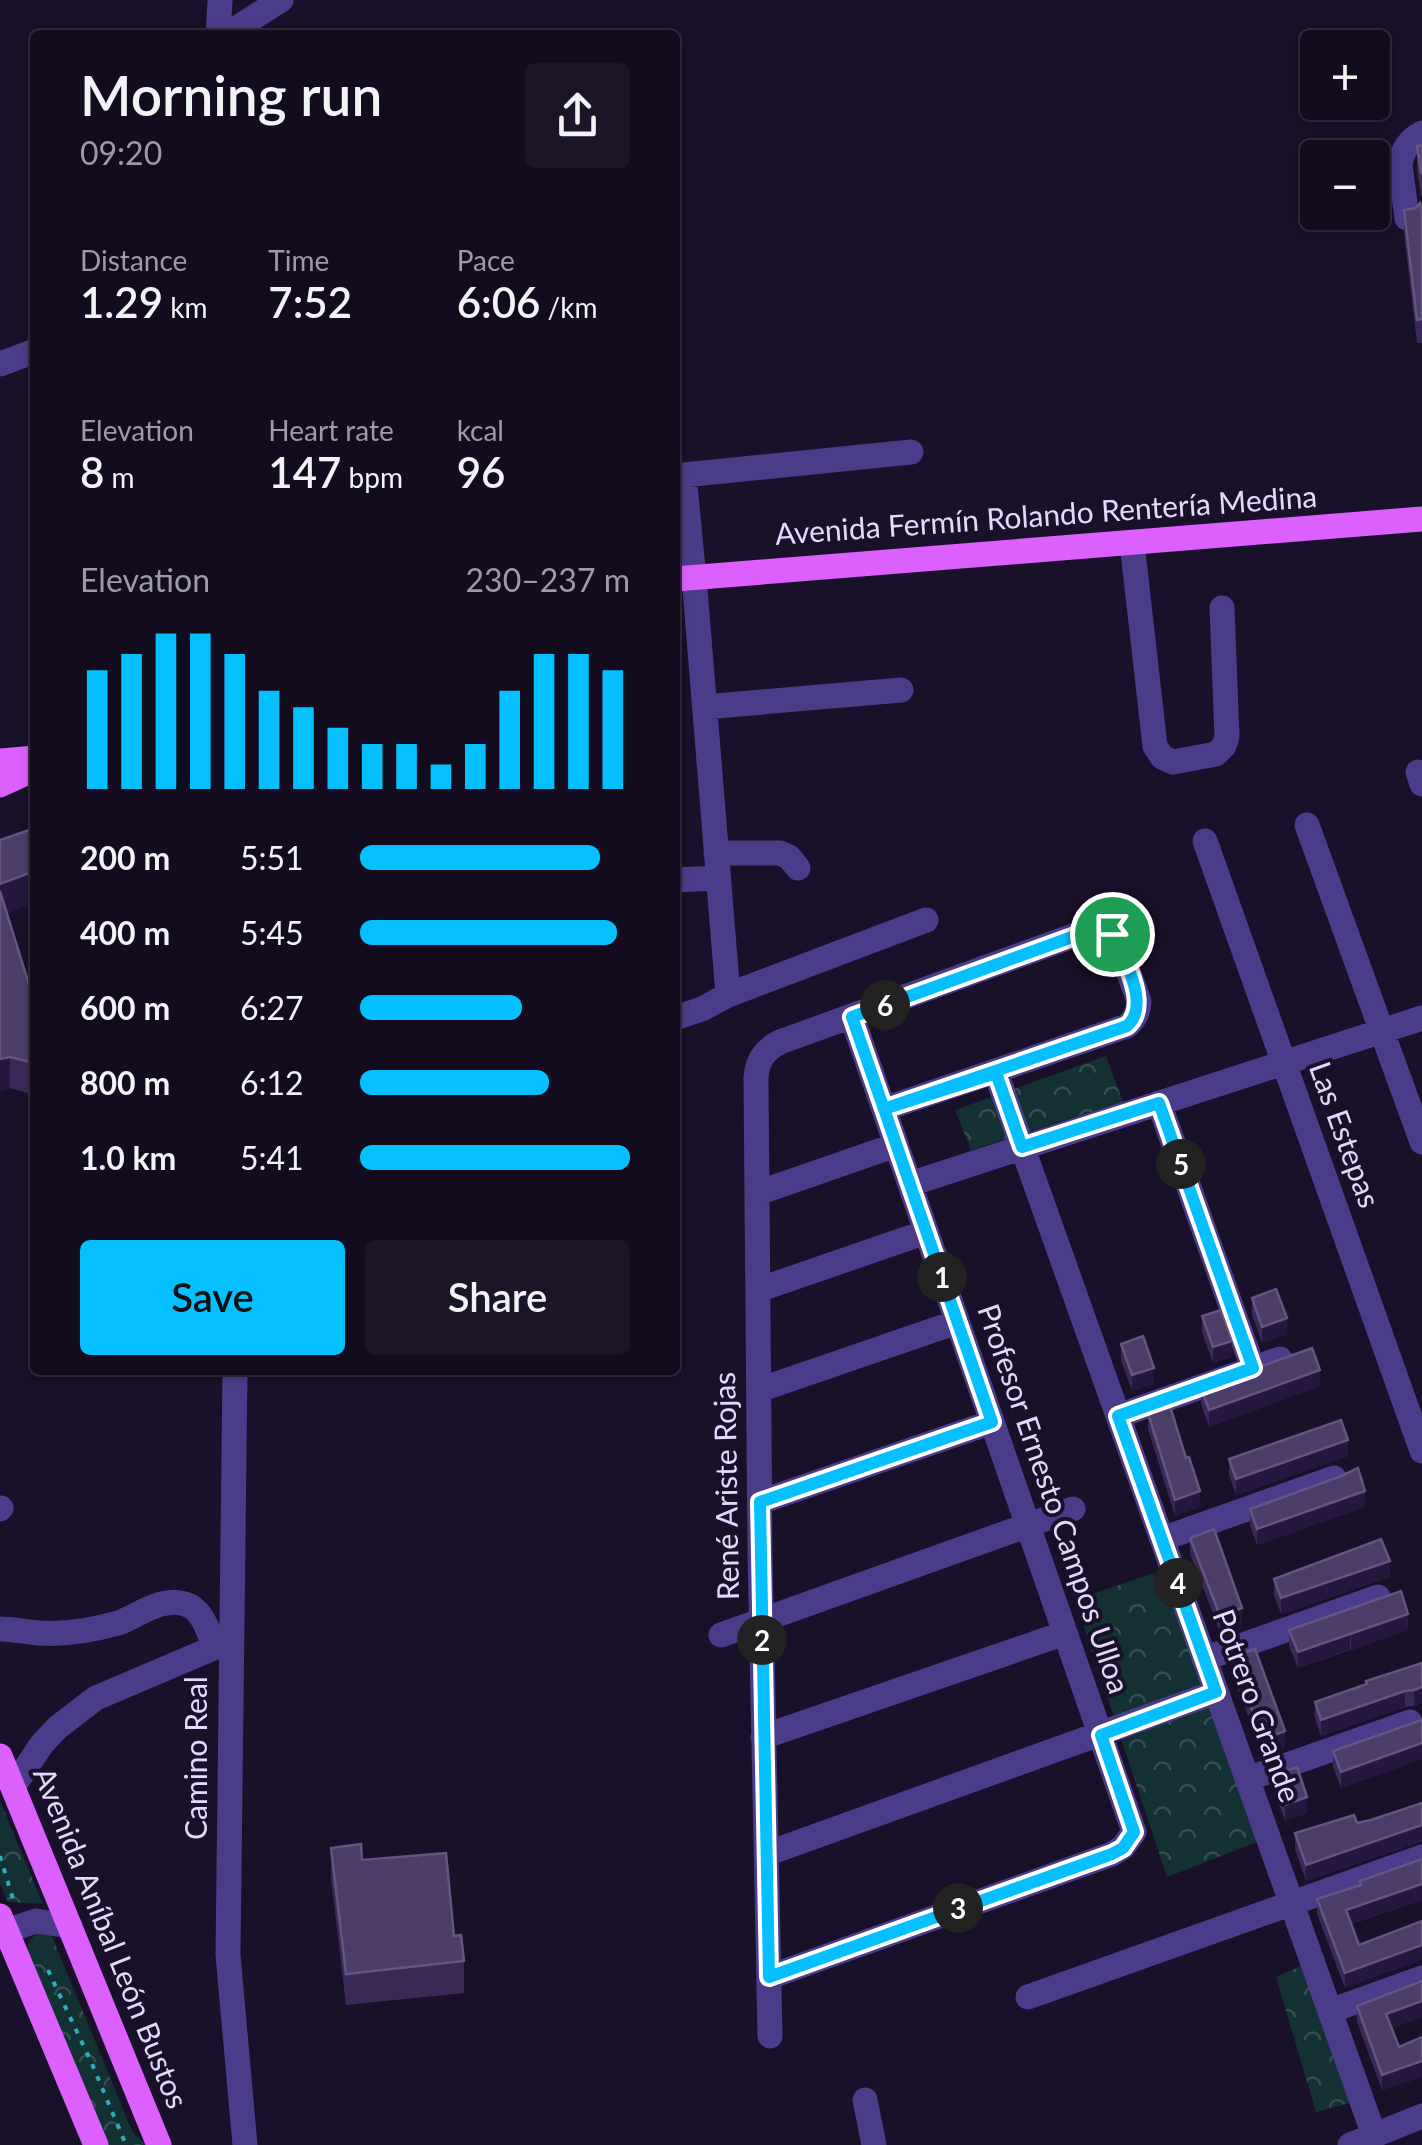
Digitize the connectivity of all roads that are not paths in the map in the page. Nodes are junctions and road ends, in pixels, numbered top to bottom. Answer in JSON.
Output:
{"nodes":[{"id":1,"x":220,"y":0,"type":"edge"},
{"id":2,"x":281,"y":0,"type":"edge"},
{"id":3,"x":222,"y":30,"type":"edge"},
{"id":4,"x":230,"y":30,"type":"edge"},
{"id":5,"x":1422,"y":134,"type":"edge"},
{"id":6,"x":1407,"y":218,"type":"edge"},
{"id":7,"x":30,"y":353,"type":"edge"},
{"id":8,"x":0,"y":364,"type":"edge"},
{"id":9,"x":911,"y":452,"type":"dead end"},
{"id":10,"x":1415,"y":516,"type":"edge"},
{"id":11,"x":1132,"y":543,"type":"junction"},
{"id":12,"x":685,"y":578,"type":"edge"},
{"id":13,"x":1222,"y":608,"type":"dead end"},
{"id":14,"x":900,"y":690,"type":"dead end"},
{"id":15,"x":704,"y":707,"type":"junction"},
{"id":16,"x":30,"y":758,"type":"edge"},
{"id":17,"x":0,"y":761,"type":"edge"},
{"id":18,"x":30,"y":771,"type":"edge"},
{"id":19,"x":0,"y":786,"type":"edge"},
{"id":20,"x":1307,"y":826,"type":"dead end"},
{"id":21,"x":1206,"y":841,"type":"dead end"},
{"id":22,"x":717,"y":866,"type":"junction"},
{"id":23,"x":798,"y":868,"type":"dead end"},
{"id":24,"x":680,"y":878,"type":"edge"},
{"id":25,"x":926,"y":920,"type":"dead end"},
{"id":26,"x":728,"y":995,"type":"junction"},
{"id":27,"x":680,"y":1016,"type":"edge"},
{"id":28,"x":852,"y":1017,"type":"junction"},
{"id":29,"x":1422,"y":1018,"type":"edge"},
{"id":30,"x":1382,"y":1032,"type":"junction"},
{"id":31,"x":1284,"y":1063,"type":"junction"},
{"id":32,"x":996,"y":1073,"type":"junction"},
{"id":33,"x":1159,"y":1103,"type":"junction"},
{"id":34,"x":884,"y":1109,"type":"junction"},
{"id":35,"x":1422,"y":1142,"type":"edge"},
{"id":36,"x":896,"y":1145,"type":"junction"},
{"id":37,"x":1022,"y":1147,"type":"junction"},
{"id":38,"x":910,"y":1184,"type":"junction"},
{"id":39,"x":758,"y":1193,"type":"junction"},
{"id":40,"x":926,"y":1232,"type":"junction"},
{"id":41,"x":758,"y":1290,"type":"junction"},
{"id":42,"x":958,"y":1322,"type":"junction"},
{"id":43,"x":1280,"y":1358,"type":"edge"},
{"id":44,"x":1253,"y":1368,"type":"junction"},
{"id":45,"x":235,"y":1375,"type":"edge"},
{"id":46,"x":759,"y":1390,"type":"junction"},
{"id":47,"x":1118,"y":1416,"type":"junction"},
{"id":48,"x":992,"y":1422,"type":"junction"},
{"id":49,"x":1422,"y":1451,"type":"edge"},
{"id":50,"x":1334,"y":1478,"type":"edge"},
{"id":51,"x":760,"y":1502,"type":"junction"},
{"id":52,"x":1073,"y":1509,"type":"dead end"},
{"id":53,"x":1028,"y":1526,"type":"junction"},
{"id":54,"x":1162,"y":1539,"type":"junction"},
{"id":55,"x":1378,"y":1597,"type":"edge"},
{"id":56,"x":761,"y":1621,"type":"junction"},
{"id":57,"x":0,"y":1630,"type":"edge"},
{"id":58,"x":1066,"y":1634,"type":"junction"},
{"id":59,"x":721,"y":1635,"type":"dead end"},
{"id":60,"x":223,"y":1644,"type":"junction"},
{"id":61,"x":1204,"y":1659,"type":"junction"},
{"id":62,"x":1216,"y":1692,"type":"junction"},
{"id":63,"x":1410,"y":1722,"type":"edge"},
{"id":64,"x":1101,"y":1735,"type":"junction"},
{"id":65,"x":763,"y":1737,"type":"junction"},
{"id":66,"x":0,"y":1756,"type":"edge"},
{"id":67,"x":1248,"y":1780,"type":"junction"},
{"id":68,"x":12,"y":1787,"type":"junction"},
{"id":69,"x":766,"y":1854,"type":"junction"},
{"id":70,"x":1422,"y":1857,"type":"edge"},
{"id":71,"x":1292,"y":1902,"type":"junction"},
{"id":72,"x":7,"y":1926,"type":"edge"},
{"id":73,"x":70,"y":1926,"type":"junction"},
{"id":74,"x":769,"y":1977,"type":"junction"},
{"id":75,"x":1422,"y":1978,"type":"edge"},
{"id":76,"x":1028,"y":1998,"type":"dead end"},
{"id":77,"x":1330,"y":2011,"type":"junction"},
{"id":78,"x":770,"y":2036,"type":"dead end"},
{"id":79,"x":865,"y":2100,"type":"dead end"},
{"id":80,"x":1422,"y":2116,"type":"edge"},
{"id":81,"x":1362,"y":2140,"type":"edge"},
{"id":82,"x":96,"y":2145,"type":"edge"},
{"id":83,"x":159,"y":2145,"type":"edge"},
{"id":84,"x":246,"y":2145,"type":"edge"},
{"id":85,"x":874,"y":2145,"type":"edge"}],
"edges":[{"from":1,"to":3,"type":"street"},
{"from":2,"to":4,"type":"street"},
{"from":5,"to":6,"type":"street"},
{"from":7,"to":8,"type":"street"},
{"from":9,"to":12,"type":"street"},
{"from":10,"to":11,"type":"main road","name":"Avenida Fermín Rolando Rentería Medina"},
{"from":11,"to":12,"type":"main road","name":"Avenida Fermín Rolando Rentería Medina"},
{"from":11,"to":13,"type":"street"},
{"from":12,"to":15,"type":"street"},
{"from":14,"to":15,"type":"street"},
{"from":15,"to":22,"type":"street"},
{"from":16,"to":17,"type":"main road"},
{"from":18,"to":19,"type":"main road"},
{"from":20,"to":30,"type":"street"},
{"from":21,"to":31,"type":"street","name":"Las Estepas"},
{"from":22,"to":23,"type":"street"},
{"from":22,"to":24,"type":"street"},
{"from":22,"to":26,"type":"street"},
{"from":25,"to":26,"type":"street"},
{"from":26,"to":27,"type":"street"},
{"from":28,"to":32,"type":"street"},
{"from":28,"to":34,"type":"street","name":"Profesor Ernesto Campos Ulloa"},
{"from":28,"to":39,"type":"street","name":"René Ariste Rojas"},
{"from":29,"to":30,"type":"street"},
{"from":30,"to":31,"type":"street"},
{"from":30,"to":35,"type":"street"},
{"from":31,"to":33,"type":"street"},
{"from":31,"to":49,"type":"street","name":"Las Estepas"},
{"from":32,"to":34,"type":"street"},
{"from":32,"to":37,"type":"street","name":"Potrero Grande"},
{"from":33,"to":37,"type":"street"},
{"from":33,"to":44,"type":"street"},
{"from":34,"to":36,"type":"street","name":"Profesor Ernesto Campos Ulloa"},
{"from":36,"to":38,"type":"street","name":"Profesor Ernesto Campos Ulloa"},
{"from":36,"to":39,"type":"street"},
{"from":37,"to":38,"type":"street"},
{"from":37,"to":47,"type":"street","name":"Potrero Grande"},
{"from":38,"to":40,"type":"street","name":"Profesor Ernesto Campos Ulloa"},
{"from":39,"to":41,"type":"street","name":"René Ariste Rojas"},
{"from":40,"to":41,"type":"street"},
{"from":40,"to":42,"type":"street","name":"Profesor Ernesto Campos Ulloa"},
{"from":41,"to":46,"type":"street","name":"René Ariste Rojas"},
{"from":42,"to":46,"type":"street"},
{"from":42,"to":48,"type":"street","name":"Profesor Ernesto Campos Ulloa"},
{"from":43,"to":44,"type":"street"},
{"from":44,"to":47,"type":"street"},
{"from":45,"to":60,"type":"street","name":"Camino Real"},
{"from":46,"to":51,"type":"street","name":"René Ariste Rojas"},
{"from":47,"to":54,"type":"street","name":"Potrero Grande"},
{"from":48,"to":51,"type":"street"},
{"from":48,"to":53,"type":"street","name":"Profesor Ernesto Campos Ulloa"},
{"from":50,"to":54,"type":"street"},
{"from":51,"to":56,"type":"street","name":"René Ariste Rojas"},
{"from":52,"to":53,"type":"street"},
{"from":53,"to":56,"type":"street"},
{"from":53,"to":58,"type":"street","name":"Profesor Ernesto Campos Ulloa"},
{"from":54,"to":61,"type":"street","name":"Potrero Grande"},
{"from":55,"to":61,"type":"street"},
{"from":56,"to":59,"type":"street"},
{"from":56,"to":65,"type":"street","name":"René Ariste Rojas"},
{"from":57,"to":60,"type":"street"},
{"from":58,"to":64,"type":"street","name":"Profesor Ernesto Campos Ulloa"},
{"from":58,"to":65,"type":"street"},
{"from":60,"to":68,"type":"street"},
{"from":60,"to":84,"type":"street","name":"Camino Real"},
{"from":61,"to":62,"type":"street","name":"Potrero Grande"},
{"from":62,"to":64,"type":"street"},
{"from":62,"to":67,"type":"street","name":"Potrero Grande"},
{"from":63,"to":67,"type":"street"},
{"from":64,"to":69,"type":"street"},
{"from":64,"to":74,"type":"street","name":"Profesor Ernesto Campos Ulloa"},
{"from":65,"to":69,"type":"street","name":"René Ariste Rojas"},
{"from":66,"to":68,"type":"main road","name":"Avenida Aníbal León Bustos"},
{"from":67,"to":71,"type":"street","name":"Potrero Grande"},
{"from":68,"to":73,"type":"main road","name":"Avenida Aníbal León Bustos"},
{"from":69,"to":74,"type":"street","name":"René Ariste Rojas"},
{"from":70,"to":71,"type":"street"},
{"from":71,"to":76,"type":"street"},
{"from":71,"to":77,"type":"street","name":"Potrero Grande"},
{"from":72,"to":73,"type":"street"},
{"from":72,"to":82,"type":"main road"},
{"from":73,"to":83,"type":"main road","name":"Avenida Aníbal León Bustos"},
{"from":74,"to":78,"type":"street","name":"René Ariste Rojas"},
{"from":75,"to":77,"type":"street"},
{"from":77,"to":81,"type":"street","name":"Potrero Grande"},
{"from":79,"to":85,"type":"street"},
{"from":80,"to":81,"type":"street"}]}
